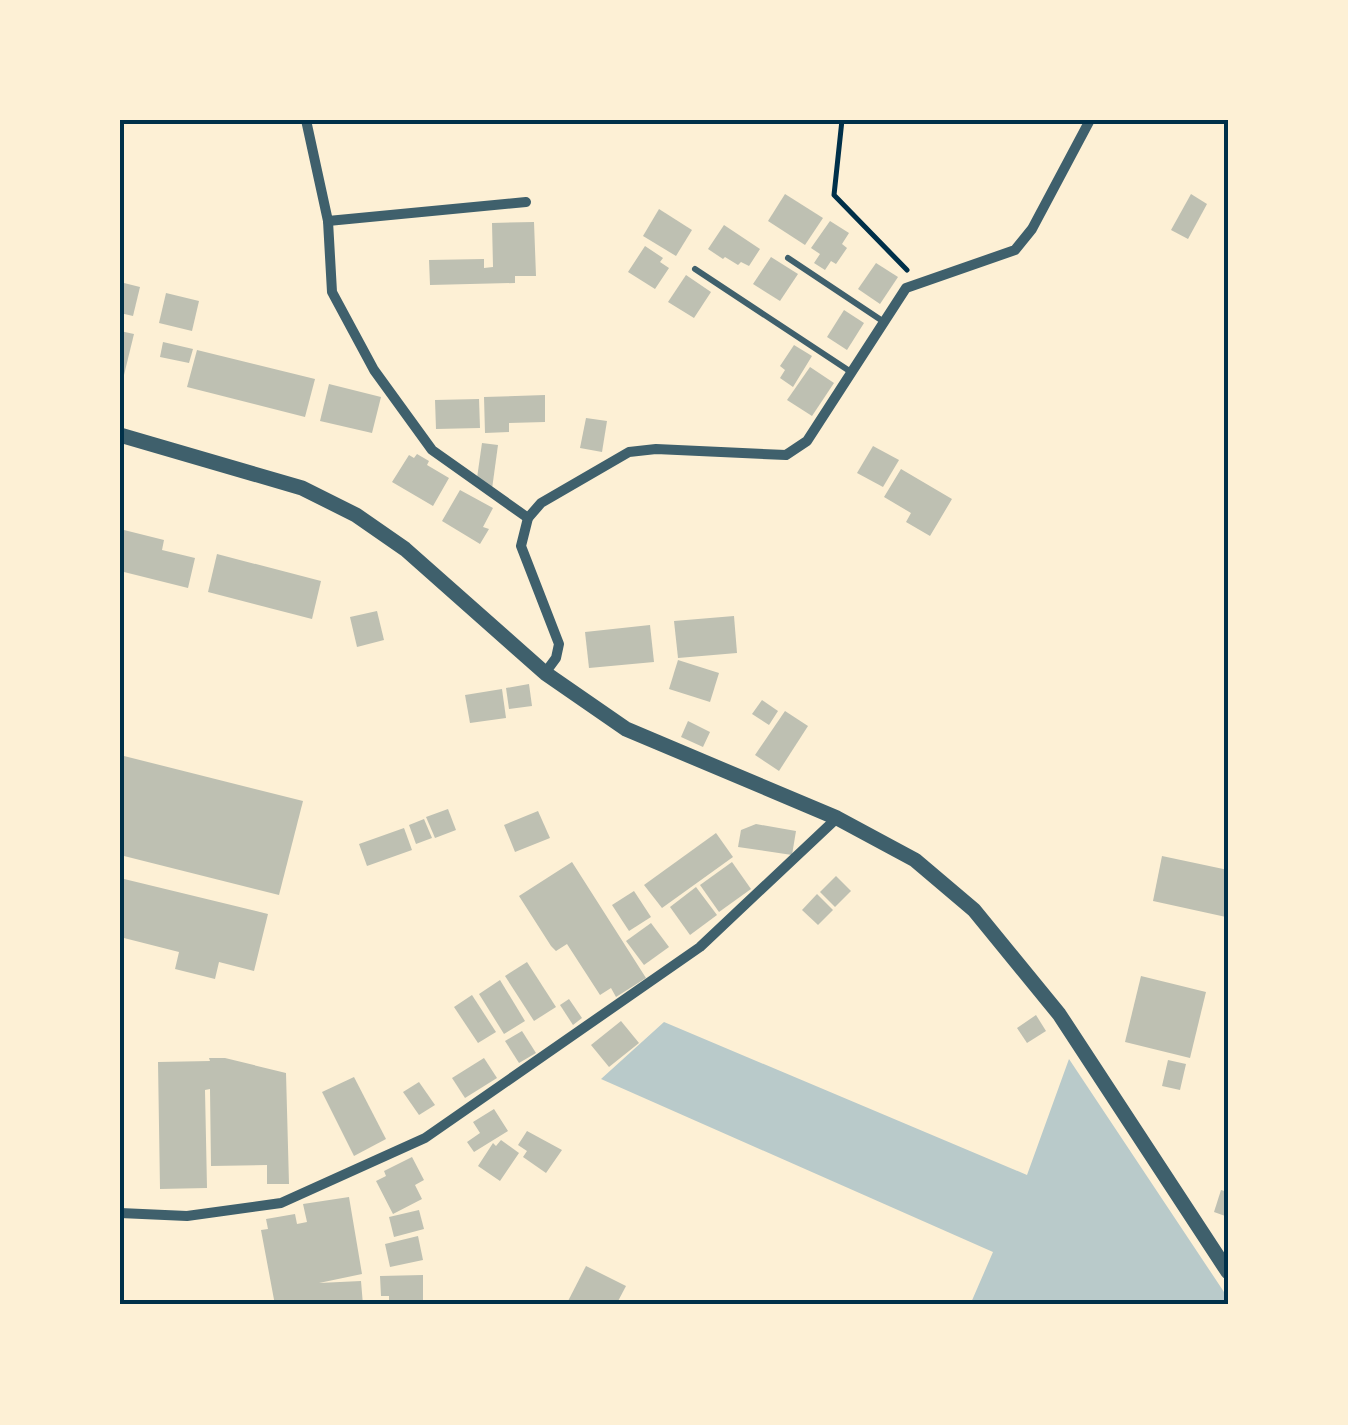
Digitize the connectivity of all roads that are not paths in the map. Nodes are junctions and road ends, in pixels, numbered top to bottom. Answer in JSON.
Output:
{"nodes":[{"id":1,"x":306,"y":120,"type":"edge"},
{"id":2,"x":1090,"y":120,"type":"edge"},
{"id":3,"x":526,"y":202,"type":"dead end"},
{"id":4,"x":328,"y":220,"type":"junction"},
{"id":5,"x":788,"y":258,"type":"dead end"},
{"id":6,"x":695,"y":270,"type":"dead end"},
{"id":7,"x":884,"y":322,"type":"junction"},
{"id":8,"x":852,"y":372,"type":"junction"},
{"id":9,"x":120,"y":434,"type":"edge"},
{"id":10,"x":528,"y":518,"type":"junction"},
{"id":11,"x":545,"y":673,"type":"junction"},
{"id":12,"x":837,"y":818,"type":"junction"},
{"id":13,"x":120,"y":1213,"type":"edge"},
{"id":14,"x":1228,"y":1272,"type":"edge"}],
"edges":[{"from":1,"to":4,"type":"street"},
{"from":2,"to":7,"type":"street"},
{"from":3,"to":4,"type":"street"},
{"from":4,"to":10,"type":"street"},
{"from":5,"to":7,"type":"lane"},
{"from":6,"to":8,"type":"lane"},
{"from":7,"to":8,"type":"street"},
{"from":8,"to":10,"type":"street"},
{"from":9,"to":11,"type":"street"},
{"from":10,"to":11,"type":"street"},
{"from":11,"to":12,"type":"street"},
{"from":12,"to":13,"type":"street"},
{"from":12,"to":14,"type":"street"}]}
